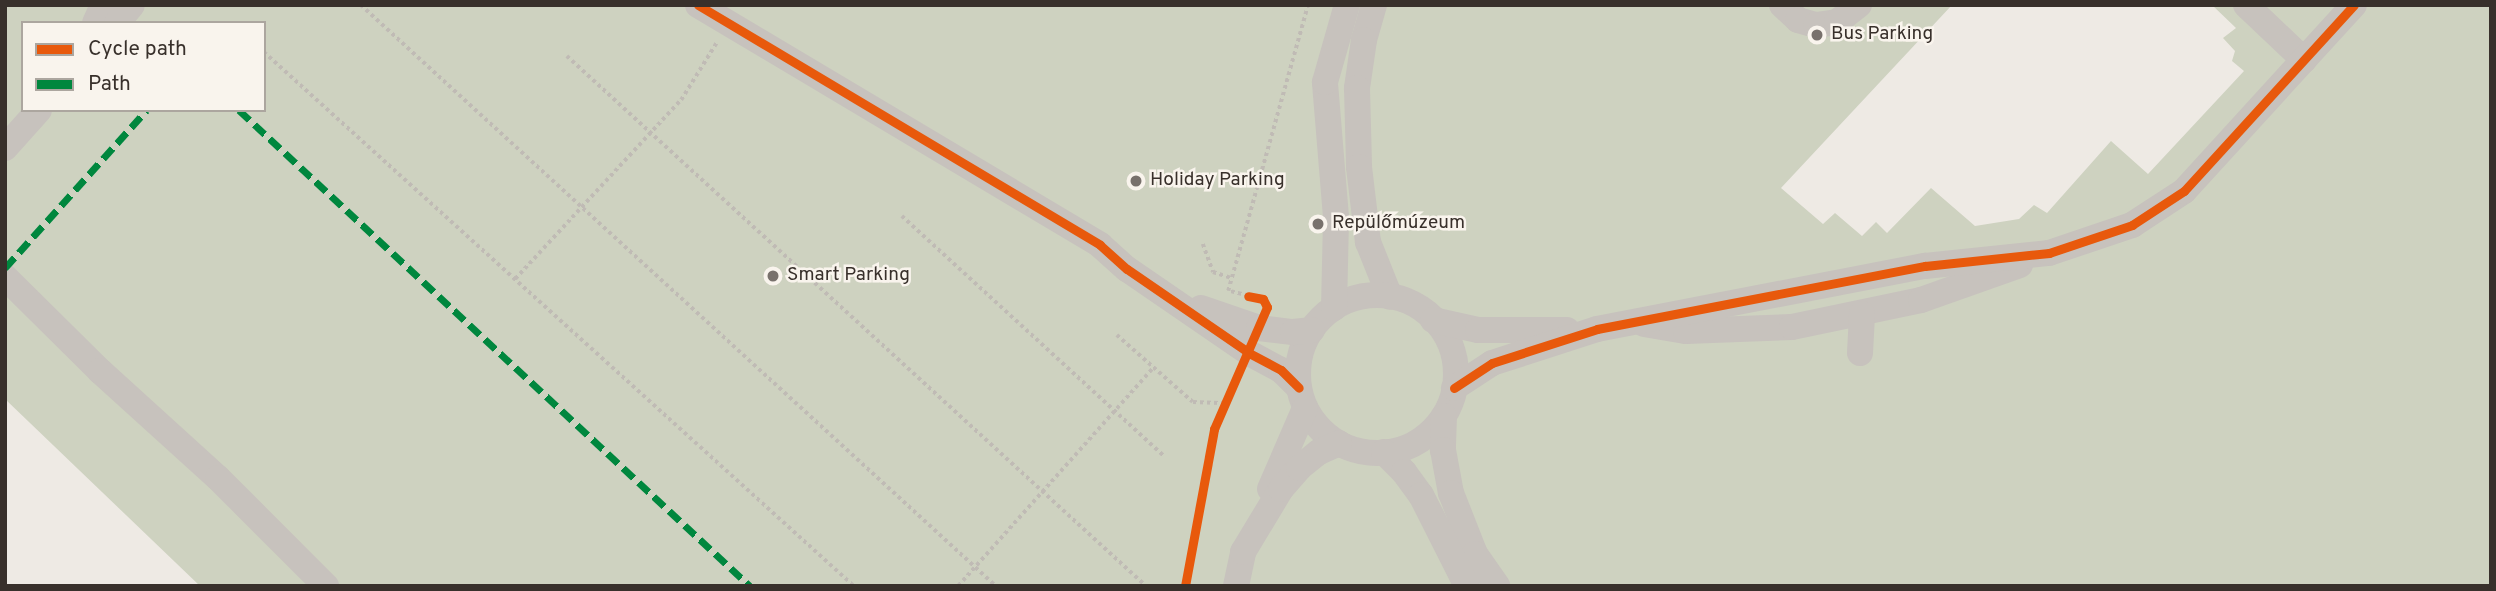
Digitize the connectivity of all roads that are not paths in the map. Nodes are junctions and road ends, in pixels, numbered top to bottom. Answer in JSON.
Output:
{"nodes":[{"id":1,"x":103,"y":5,"type":"edge"},
{"id":2,"x":132,"y":5,"type":"edge"},
{"id":3,"x":698,"y":5,"type":"edge"},
{"id":4,"x":1347,"y":5,"type":"edge"},
{"id":5,"x":1374,"y":5,"type":"edge"},
{"id":6,"x":1782,"y":5,"type":"edge"},
{"id":7,"x":1859,"y":5,"type":"edge"},
{"id":8,"x":2246,"y":5,"type":"edge"},
{"id":9,"x":2354,"y":5,"type":"edge"},
{"id":10,"x":96,"y":21,"type":"edge"},
{"id":11,"x":119,"y":21,"type":"edge"},
{"id":12,"x":2304,"y":60,"type":"junction"},
{"id":13,"x":37,"y":112,"type":"edge"},
{"id":14,"x":5,"y":148,"type":"edge"},
{"id":15,"x":2049,"y":253,"type":"junction"},
{"id":16,"x":5,"y":277,"type":"edge"},
{"id":17,"x":1390,"y":296,"type":"junction"},
{"id":18,"x":1176,"y":300,"type":"junction"},
{"id":19,"x":1334,"y":308,"type":"junction"},
{"id":20,"x":1862,"y":314,"type":"junction"},
{"id":21,"x":1433,"y":320,"type":"junction"},
{"id":22,"x":1609,"y":326,"type":"junction"},
{"id":23,"x":1311,"y":330,"type":"junction"},
{"id":24,"x":1860,"y":353,"type":"dead end"},
{"id":25,"x":1454,"y":388,"type":"junction"},
{"id":26,"x":1302,"y":398,"type":"junction"},
{"id":27,"x":1444,"y":416,"type":"junction"},
{"id":28,"x":1339,"y":443,"type":"junction"},
{"id":29,"x":1384,"y":452,"type":"junction"},
{"id":30,"x":1263,"y":514,"type":"junction"},
{"id":31,"x":326,"y":586,"type":"edge"},
{"id":32,"x":1236,"y":586,"type":"edge"},
{"id":33,"x":1467,"y":586,"type":"edge"},
{"id":34,"x":1497,"y":586,"type":"edge"}],
"edges":[{"from":1,"to":10,"type":"street"},
{"from":2,"to":11,"type":"street"},
{"from":3,"to":18,"type":"street"},
{"from":4,"to":19,"type":"street"},
{"from":5,"to":17,"type":"street"},
{"from":6,"to":7,"type":"street"},
{"from":8,"to":12,"type":"street"},
{"from":9,"to":12,"type":"street"},
{"from":12,"to":15,"type":"street"},
{"from":13,"to":14,"type":"street"},
{"from":15,"to":20,"type":"street"},
{"from":15,"to":22,"type":"street"},
{"from":16,"to":31,"type":"street"},
{"from":17,"to":19,"type":"street"},
{"from":17,"to":21,"type":"street"},
{"from":18,"to":23,"type":"street"},
{"from":18,"to":26,"type":"street"},
{"from":19,"to":23,"type":"street"},
{"from":20,"to":22,"type":"street"},
{"from":20,"to":24,"type":"street"},
{"from":21,"to":22,"type":"street"},
{"from":21,"to":25,"type":"street"},
{"from":22,"to":25,"type":"street"},
{"from":23,"to":26,"type":"street"},
{"from":25,"to":27,"type":"street"},
{"from":26,"to":28,"type":"street"},
{"from":26,"to":30,"type":"street"},
{"from":27,"to":29,"type":"street"},
{"from":27,"to":34,"type":"street"},
{"from":28,"to":29,"type":"street"},
{"from":28,"to":30,"type":"street"},
{"from":29,"to":33,"type":"street"},
{"from":30,"to":32,"type":"street"}]}
